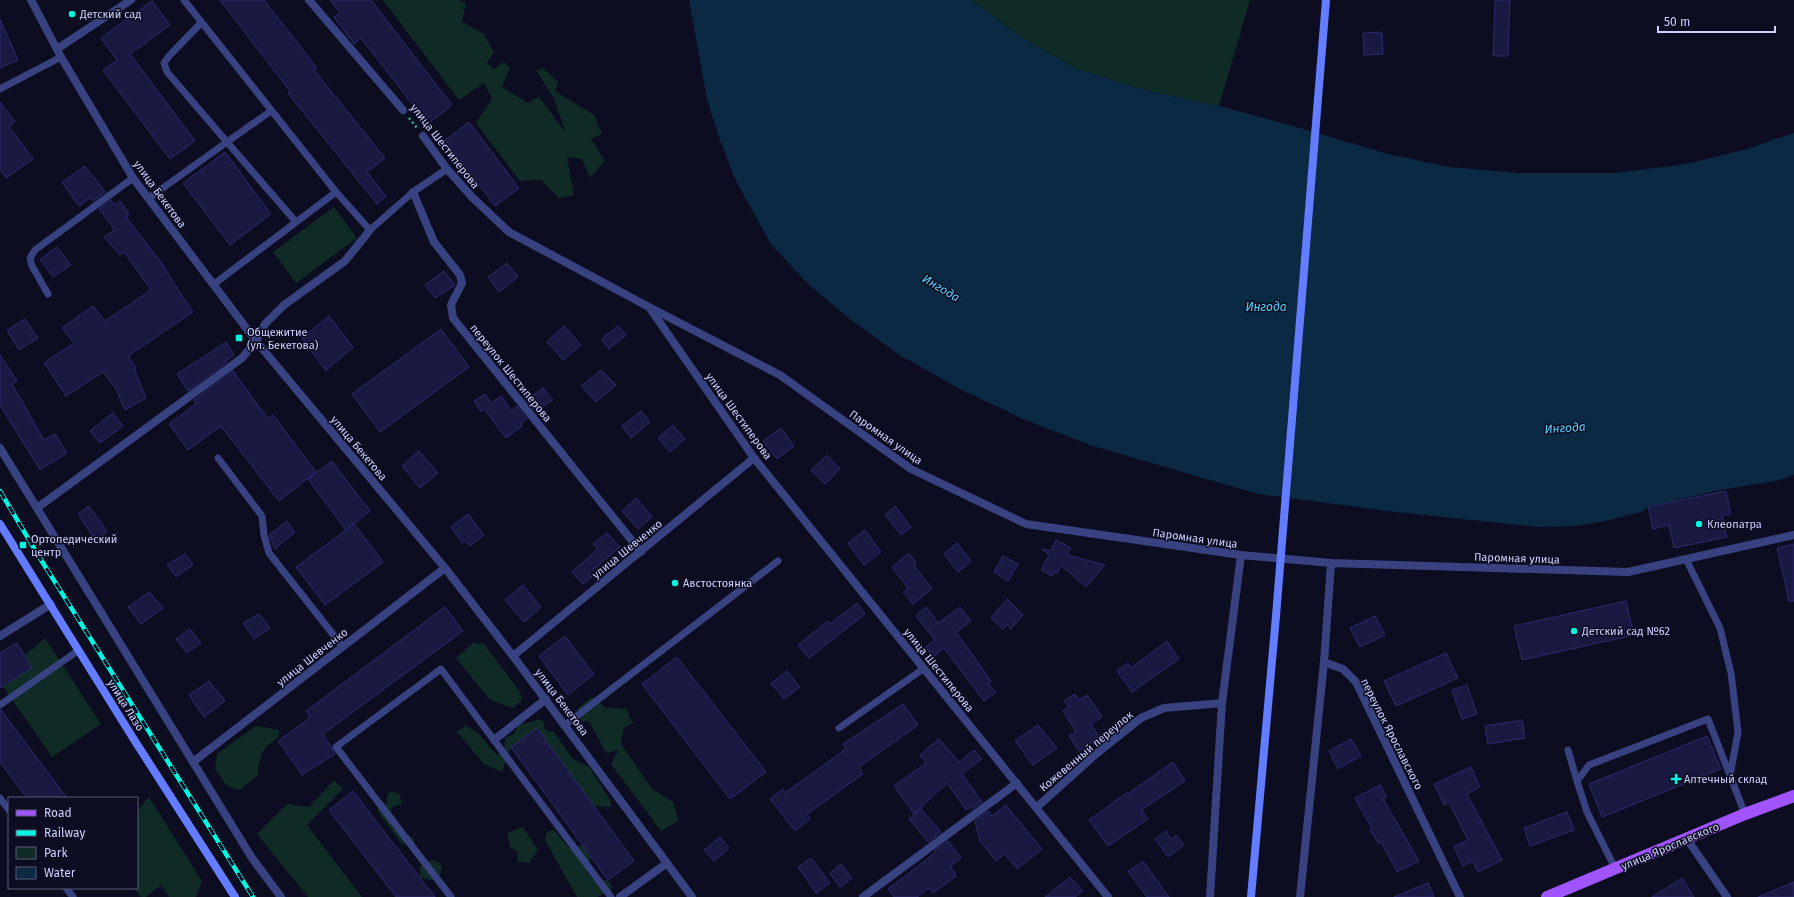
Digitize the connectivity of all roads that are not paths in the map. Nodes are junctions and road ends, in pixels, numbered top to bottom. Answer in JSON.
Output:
{"nodes":[{"id":1,"x":31,"y":0,"type":"edge"},
{"id":2,"x":131,"y":0,"type":"edge"},
{"id":3,"x":184,"y":0,"type":"edge"},
{"id":4,"x":309,"y":0,"type":"edge"},
{"id":5,"x":1326,"y":0,"type":"edge"},
{"id":6,"x":201,"y":23,"type":"junction"},
{"id":7,"x":59,"y":53,"type":"junction"},
{"id":8,"x":0,"y":89,"type":"edge"},
{"id":9,"x":403,"y":110,"type":"road end"},
{"id":10,"x":271,"y":111,"type":"junction"},
{"id":11,"x":423,"y":136,"type":"road end"},
{"id":12,"x":227,"y":142,"type":"junction"},
{"id":13,"x":447,"y":169,"type":"junction"},
{"id":14,"x":133,"y":178,"type":"junction"},
{"id":15,"x":336,"y":192,"type":"junction"},
{"id":16,"x":413,"y":192,"type":"junction"},
{"id":17,"x":149,"y":198,"type":"junction"},
{"id":18,"x":296,"y":222,"type":"junction"},
{"id":19,"x":370,"y":230,"type":"junction"},
{"id":20,"x":214,"y":284,"type":"junction"},
{"id":21,"x":48,"y":294,"type":"dead end"},
{"id":22,"x":649,"y":307,"type":"junction"},
{"id":23,"x":256,"y":342,"type":"junction"},
{"id":24,"x":0,"y":448,"type":"edge"},
{"id":25,"x":218,"y":458,"type":"dead end"},
{"id":26,"x":754,"y":458,"type":"junction"},
{"id":27,"x":37,"y":508,"type":"junction"},
{"id":28,"x":0,"y":524,"type":"edge"},
{"id":29,"x":1794,"y":535,"type":"edge"},
{"id":30,"x":641,"y":552,"type":"junction"},
{"id":31,"x":1242,"y":556,"type":"junction"},
{"id":32,"x":1686,"y":559,"type":"junction"},
{"id":33,"x":778,"y":561,"type":"dead end"},
{"id":34,"x":1331,"y":563,"type":"junction"},
{"id":35,"x":445,"y":568,"type":"junction"},
{"id":36,"x":51,"y":604,"type":"junction"},
{"id":37,"x":0,"y":636,"type":"edge"},
{"id":38,"x":343,"y":647,"type":"junction"},
{"id":39,"x":79,"y":650,"type":"junction"},
{"id":40,"x":513,"y":656,"type":"junction"},
{"id":41,"x":1324,"y":662,"type":"junction"},
{"id":42,"x":923,"y":669,"type":"junction"},
{"id":43,"x":546,"y":699,"type":"junction"},
{"id":44,"x":1222,"y":703,"type":"junction"},
{"id":45,"x":0,"y":705,"type":"edge"},
{"id":46,"x":565,"y":725,"type":"junction"},
{"id":47,"x":839,"y":728,"type":"dead end"},
{"id":48,"x":494,"y":740,"type":"junction"},
{"id":49,"x":1568,"y":750,"type":"dead end"},
{"id":50,"x":193,"y":762,"type":"junction"},
{"id":51,"x":1730,"y":777,"type":"junction"},
{"id":52,"x":1577,"y":781,"type":"junction"},
{"id":53,"x":1017,"y":783,"type":"junction"},
{"id":54,"x":1794,"y":796,"type":"edge"},
{"id":55,"x":0,"y":798,"type":"edge"},
{"id":56,"x":1037,"y":807,"type":"junction"},
{"id":57,"x":8,"y":809,"type":"edge"},
{"id":58,"x":1745,"y":814,"type":"junction"},
{"id":59,"x":1687,"y":839,"type":"junction"},
{"id":60,"x":667,"y":863,"type":"junction"},
{"id":61,"x":1615,"y":868,"type":"junction"},
{"id":62,"x":67,"y":889,"type":"edge"},
{"id":63,"x":73,"y":897,"type":"edge"},
{"id":64,"x":235,"y":897,"type":"edge"},
{"id":65,"x":281,"y":897,"type":"edge"},
{"id":66,"x":451,"y":897,"type":"edge"},
{"id":67,"x":611,"y":897,"type":"edge"},
{"id":68,"x":620,"y":897,"type":"edge"},
{"id":69,"x":692,"y":897,"type":"edge"},
{"id":70,"x":863,"y":897,"type":"edge"},
{"id":71,"x":1108,"y":897,"type":"edge"},
{"id":72,"x":1210,"y":897,"type":"edge"},
{"id":73,"x":1251,"y":897,"type":"edge"},
{"id":74,"x":1300,"y":897,"type":"edge"},
{"id":75,"x":1460,"y":897,"type":"edge"},
{"id":76,"x":1547,"y":897,"type":"edge"},
{"id":77,"x":1727,"y":897,"type":"edge"}],
"edges":[{"from":1,"to":7,"type":"street","name":"улица Бекетова"},
{"from":2,"to":7,"type":"street"},
{"from":3,"to":6,"type":"lane"},
{"from":4,"to":9,"type":"street","name":"улица Шестиперова"},
{"from":5,"to":73,"type":"street","bridge":true},
{"from":6,"to":10,"type":"lane"},
{"from":6,"to":12,"type":"lane"},
{"from":7,"to":8,"type":"lane"},
{"from":7,"to":14,"type":"street","name":"улица Бекетова"},
{"from":10,"to":12,"type":"lane"},
{"from":10,"to":15,"type":"lane"},
{"from":11,"to":13,"type":"street","name":"улица Шестиперова"},
{"from":12,"to":17,"type":"lane"},
{"from":12,"to":18,"type":"lane"},
{"from":13,"to":16,"type":"lane"},
{"from":13,"to":22,"type":"street","name":"улица Шестиперова"},
{"from":14,"to":17,"type":"street","name":"улица Бекетова"},
{"from":14,"to":21,"type":"lane"},
{"from":15,"to":18,"type":"lane"},
{"from":15,"to":19,"type":"lane"},
{"from":16,"to":19,"type":"lane"},
{"from":16,"to":30,"type":"street","name":"переулок Шестиперова"},
{"from":17,"to":20,"type":"street","name":"улица Бекетова"},
{"from":18,"to":20,"type":"lane"},
{"from":19,"to":23,"type":"street"},
{"from":20,"to":23,"type":"street","name":"улица Бекетова"},
{"from":22,"to":26,"type":"street","name":"улица Шестиперова"},
{"from":22,"to":31,"type":"street","name":"Паромная улица"},
{"from":23,"to":27,"type":"street"},
{"from":23,"to":35,"type":"street","name":"улица Бекетова"},
{"from":24,"to":27,"type":"street"},
{"from":25,"to":38,"type":"lane"},
{"from":26,"to":30,"type":"street","name":"улица Шевченко"},
{"from":26,"to":42,"type":"street","name":"улица Шестиперова"},
{"from":27,"to":50,"type":"street"},
{"from":28,"to":36,"type":"street","name":"улица Лазо"},
{"from":29,"to":32,"type":"street","name":"Паромная улица"},
{"from":30,"to":40,"type":"street","name":"улица Шевченко"},
{"from":31,"to":34,"type":"street","name":"Паромная улица"},
{"from":31,"to":44,"type":"street"},
{"from":32,"to":34,"type":"street","name":"Паромная улица"},
{"from":32,"to":51,"type":"lane"},
{"from":33,"to":46,"type":"lane"},
{"from":34,"to":41,"type":"street"},
{"from":35,"to":38,"type":"street","name":"улица Шевченко"},
{"from":35,"to":40,"type":"street","name":"улица Бекетова"},
{"from":36,"to":37,"type":"street"},
{"from":36,"to":39,"type":"street","name":"улица Лазо"},
{"from":38,"to":50,"type":"street","name":"улица Шевченко"},
{"from":39,"to":45,"type":"lane"},
{"from":39,"to":64,"type":"street","name":"улица Лазо"},
{"from":40,"to":43,"type":"street","name":"улица Бекетова"},
{"from":41,"to":74,"type":"street"},
{"from":41,"to":75,"type":"street","name":"переулок Ярославского"},
{"from":42,"to":47,"type":"lane"},
{"from":42,"to":53,"type":"street","name":"улица Шестиперова"},
{"from":43,"to":46,"type":"street","name":"улица Бекетова"},
{"from":43,"to":48,"type":"street"},
{"from":44,"to":56,"type":"street","name":"Кожевенный переулок"},
{"from":44,"to":72,"type":"street"},
{"from":46,"to":60,"type":"street","name":"улица Бекетова"},
{"from":48,"to":66,"type":"lane"},
{"from":48,"to":67,"type":"lane"},
{"from":49,"to":52,"type":"lane"},
{"from":50,"to":65,"type":"street"},
{"from":51,"to":52,"type":"lane"},
{"from":51,"to":58,"type":"lane"},
{"from":52,"to":61,"type":"lane"},
{"from":53,"to":56,"type":"street","name":"улица Шестиперова"},
{"from":53,"to":70,"type":"street"},
{"from":54,"to":58,"type":"main road","name":"улица Ярославского"},
{"from":55,"to":57,"type":"lane"},
{"from":56,"to":71,"type":"street","name":"улица Шестиперова"},
{"from":58,"to":59,"type":"main road","name":"улица Ярославского"},
{"from":59,"to":61,"type":"main road","name":"улица Ярославского"},
{"from":59,"to":77,"type":"street"},
{"from":60,"to":68,"type":"street"},
{"from":60,"to":69,"type":"street","name":"улица Бекетова"},
{"from":61,"to":76,"type":"main road","name":"улица Ярославского"},
{"from":62,"to":63,"type":"lane"}]}
